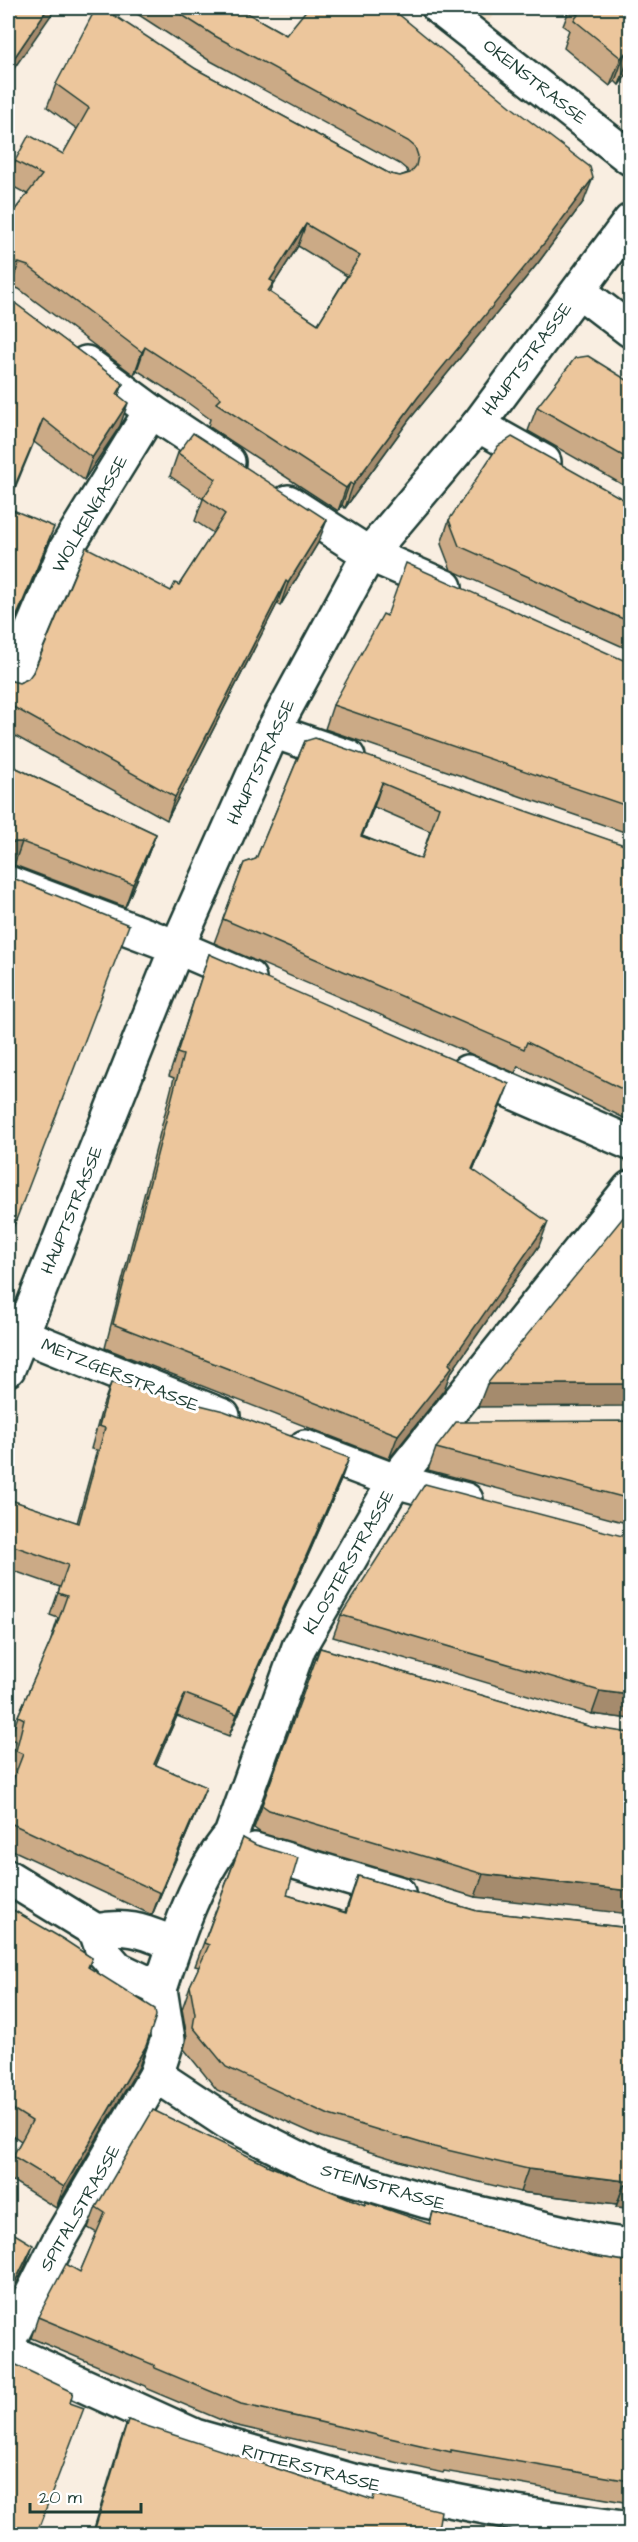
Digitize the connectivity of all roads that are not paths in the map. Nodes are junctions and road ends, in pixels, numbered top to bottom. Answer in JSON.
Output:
{"nodes":[{"id":1,"x":439,"y":8,"type":"edge"},
{"id":2,"x":630,"y":158,"type":"edge"},
{"id":3,"x":630,"y":221,"type":"edge"},
{"id":4,"x":579,"y":291,"type":"junction"},
{"id":5,"x":630,"y":330,"type":"edge"},
{"id":6,"x":65,"y":347,"type":"edge"},
{"id":7,"x":151,"y":411,"type":"junction"},
{"id":8,"x":478,"y":425,"type":"junction"},
{"id":9,"x":569,"y":476,"type":"edge"},
{"id":10,"x":369,"y":554,"type":"junction"},
{"id":11,"x":473,"y":599,"type":"edge"},
{"id":12,"x":8,"y":687,"type":"edge"},
{"id":13,"x":273,"y":731,"type":"junction"},
{"id":14,"x":373,"y":765,"type":"edge"},
{"id":15,"x":8,"y":883,"type":"edge"},
{"id":16,"x":177,"y":947,"type":"junction"},
{"id":17,"x":273,"y":988,"type":"edge"},
{"id":18,"x":435,"y":1058,"type":"edge"},
{"id":19,"x":630,"y":1143,"type":"edge"},
{"id":20,"x":630,"y":1188,"type":"edge"},
{"id":21,"x":15,"y":1330,"type":"edge"},
{"id":22,"x":8,"y":1369,"type":"edge"},
{"id":23,"x":476,"y":1425,"type":"edge"},
{"id":24,"x":440,"y":1426,"type":"junction"},
{"id":25,"x":395,"y":1481,"type":"junction"},
{"id":26,"x":499,"y":1509,"type":"edge"},
{"id":27,"x":299,"y":1647,"type":"junction"},
{"id":28,"x":333,"y":1657,"type":"edge"},
{"id":29,"x":231,"y":1835,"type":"junction"},
{"id":30,"x":8,"y":1877,"type":"edge"},
{"id":31,"x":425,"y":1901,"type":"edge"},
{"id":32,"x":96,"y":1931,"type":"junction"},
{"id":33,"x":175,"y":1944,"type":"junction"},
{"id":34,"x":160,"y":1989,"type":"junction"},
{"id":35,"x":156,"y":2075,"type":"junction"},
{"id":36,"x":630,"y":2246,"type":"edge"},
{"id":37,"x":8,"y":2342,"type":"edge"},
{"id":38,"x":8,"y":2351,"type":"edge"},
{"id":39,"x":630,"y":2529,"type":"edge"}],
"edges":[{"from":1,"to":2,"type":"street","name":"OKENSTRASSE"},
{"from":3,"to":4,"type":"street","name":"HAUPTSTRASSE"},
{"from":4,"to":5,"type":"street"},
{"from":4,"to":8,"type":"street","name":"HAUPTSTRASSE"},
{"from":6,"to":7,"type":"street"},
{"from":7,"to":10,"type":"street"},
{"from":7,"to":12,"type":"street","name":"WOLKENGASSE"},
{"from":8,"to":9,"type":"street"},
{"from":8,"to":10,"type":"street","name":"HAUPTSTRASSE"},
{"from":10,"to":11,"type":"street"},
{"from":10,"to":13,"type":"street","name":"HAUPTSTRASSE"},
{"from":13,"to":14,"type":"street"},
{"from":13,"to":16,"type":"street","name":"HAUPTSTRASSE"},
{"from":15,"to":16,"type":"street"},
{"from":16,"to":17,"type":"street"},
{"from":16,"to":21,"type":"street","name":"HAUPTSTRASSE"},
{"from":18,"to":19,"type":"street"},
{"from":20,"to":24,"type":"street","name":"KLOSTERSTRASSE"},
{"from":21,"to":22,"type":"street","name":"HAUPTSTRASSE"},
{"from":21,"to":25,"type":"street","name":"METZGERSTRASSE"},
{"from":23,"to":24,"type":"street"},
{"from":24,"to":25,"type":"street","name":"KLOSTERSTRASSE"},
{"from":25,"to":26,"type":"street","name":"METZGERSTRASSE"},
{"from":25,"to":27,"type":"street","name":"KLOSTERSTRASSE"},
{"from":27,"to":28,"type":"street"},
{"from":27,"to":29,"type":"street","name":"KLOSTERSTRASSE"},
{"from":29,"to":31,"type":"street"},
{"from":29,"to":33,"type":"street","name":"KLOSTERSTRASSE"},
{"from":30,"to":32,"type":"street"},
{"from":32,"to":33,"type":"street"},
{"from":32,"to":34,"type":"street"},
{"from":33,"to":34,"type":"street","name":"KLOSTERSTRASSE"},
{"from":34,"to":35,"type":"street","name":"SPITALSTRASSE"},
{"from":35,"to":36,"type":"street","name":"STEINSTRASSE"},
{"from":35,"to":37,"type":"street","name":"SPITALSTRASSE"},
{"from":38,"to":39,"type":"street","name":"RITTERSTRASSE"}]}
